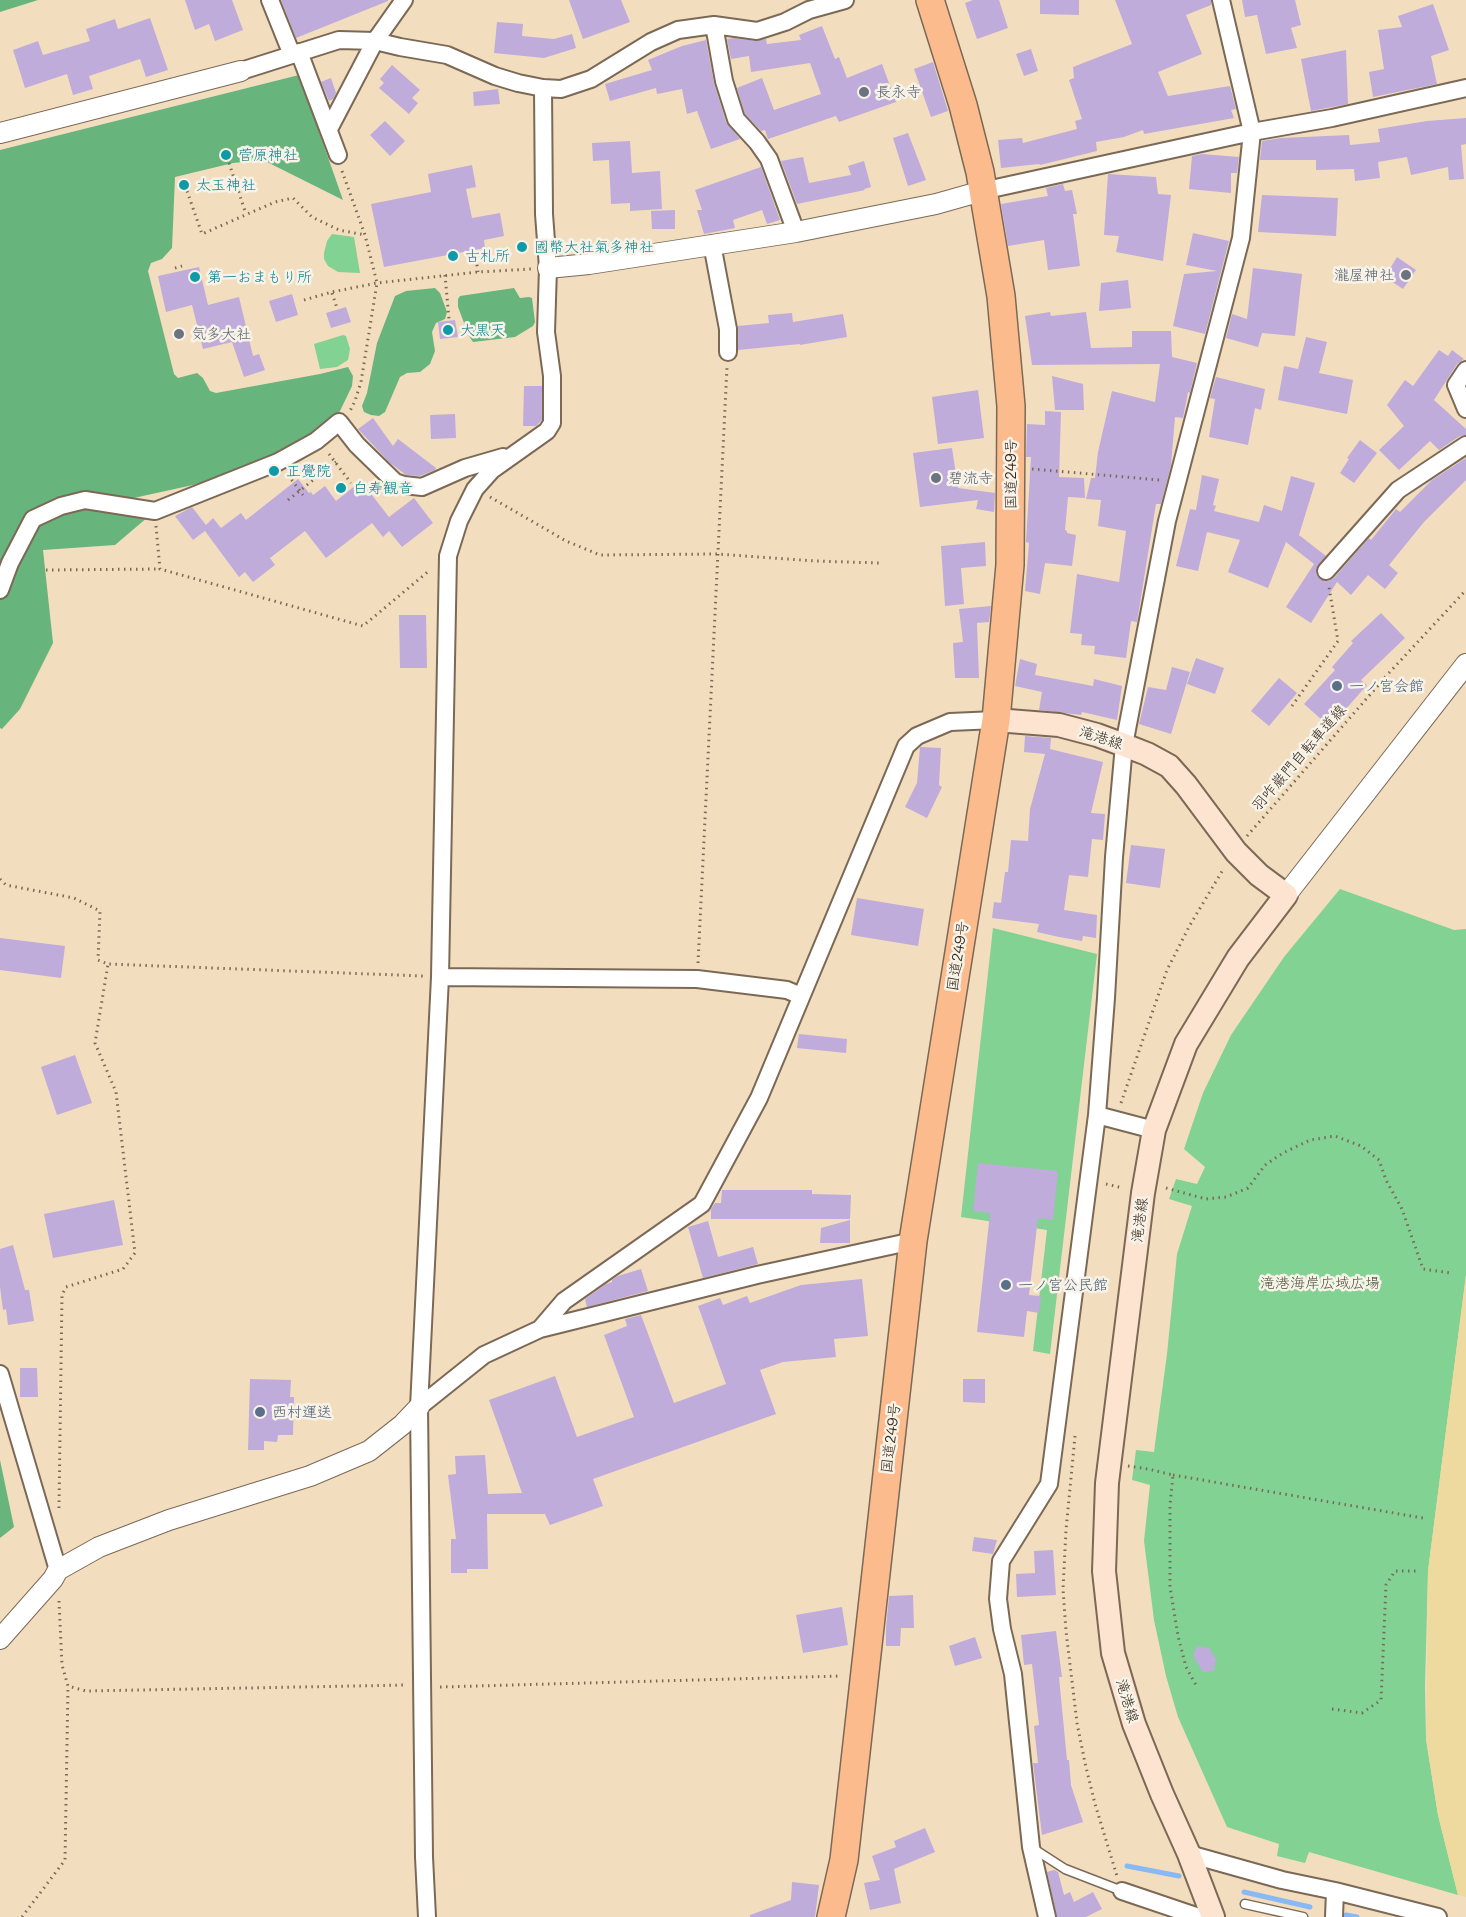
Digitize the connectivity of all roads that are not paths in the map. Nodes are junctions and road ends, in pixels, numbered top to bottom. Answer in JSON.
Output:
{"nodes":[{"id":1,"x":270,"y":0,"type":"edge"},
{"id":2,"x":405,"y":0,"type":"edge"},
{"id":3,"x":845,"y":0,"type":"edge"},
{"id":4,"x":930,"y":0,"type":"edge"},
{"id":5,"x":1221,"y":0,"type":"edge"},
{"id":6,"x":809,"y":5,"type":"edge"},
{"id":7,"x":714,"y":25,"type":"junction"},
{"id":8,"x":375,"y":41,"type":"junction"},
{"id":9,"x":295,"y":53,"type":"junction"},
{"id":10,"x":241,"y":71,"type":"joint"},
{"id":11,"x":543,"y":88,"type":"junction"},
{"id":12,"x":1466,"y":88,"type":"edge"},
{"id":13,"x":329,"y":129,"type":"junction"},
{"id":14,"x":1252,"y":132,"type":"junction"},
{"id":15,"x":0,"y":133,"type":"edge"},
{"id":16,"x":338,"y":155,"type":"road end"},
{"id":17,"x":982,"y":191,"type":"junction"},
{"id":18,"x":796,"y":232,"type":"junction"},
{"id":19,"x":712,"y":244,"type":"junction"},
{"id":20,"x":548,"y":268,"type":"junction"},
{"id":21,"x":728,"y":352,"type":"road end"},
{"id":22,"x":1466,"y":370,"type":"edge"},
{"id":23,"x":1466,"y":410,"type":"edge"},
{"id":24,"x":1466,"y":445,"type":"edge"},
{"id":25,"x":513,"y":455,"type":"junction"},
{"id":26,"x":1326,"y":571,"type":"road end"},
{"id":27,"x":0,"y":590,"type":"edge"},
{"id":28,"x":1466,"y":664,"type":"edge"},
{"id":29,"x":996,"y":720,"type":"junction"},
{"id":30,"x":1124,"y":745,"type":"junction"},
{"id":31,"x":1286,"y":895,"type":"junction"},
{"id":32,"x":440,"y":977,"type":"junction"},
{"id":33,"x":801,"y":996,"type":"junction"},
{"id":34,"x":1097,"y":1115,"type":"junction"},
{"id":35,"x":1154,"y":1130,"type":"junction"},
{"id":36,"x":913,"y":1241,"type":"junction"},
{"id":37,"x":540,"y":1329,"type":"junction"},
{"id":38,"x":0,"y":1374,"type":"edge"},
{"id":39,"x":419,"y":1407,"type":"junction"},
{"id":40,"x":58,"y":1570,"type":"junction"},
{"id":41,"x":0,"y":1640,"type":"edge"},
{"id":42,"x":1031,"y":1847,"type":"junction"},
{"id":43,"x":1189,"y":1854,"type":"junction"},
{"id":44,"x":1335,"y":1891,"type":"junction"},
{"id":45,"x":1122,"y":1892,"type":"joint"},
{"id":46,"x":1245,"y":1904,"type":"dead end"},
{"id":47,"x":427,"y":1917,"type":"edge"},
{"id":48,"x":831,"y":1917,"type":"edge"},
{"id":49,"x":1047,"y":1917,"type":"edge"},
{"id":50,"x":1199,"y":1917,"type":"edge"},
{"id":51,"x":1214,"y":1917,"type":"edge"},
{"id":52,"x":1303,"y":1917,"type":"edge"},
{"id":53,"x":1334,"y":1917,"type":"edge"},
{"id":54,"x":1438,"y":1917,"type":"edge"}],
"edges":[{"from":1,"to":9,"type":"street"},
{"from":2,"to":8,"type":"street"},
{"from":3,"to":6,"type":"street"},
{"from":4,"to":17,"type":"highway","name":"国道249号"},
{"from":5,"to":14,"type":"street"},
{"from":6,"to":7,"type":"street"},
{"from":7,"to":11,"type":"street"},
{"from":7,"to":18,"type":"street"},
{"from":8,"to":9,"type":"street"},
{"from":8,"to":11,"type":"street"},
{"from":8,"to":13,"type":"street"},
{"from":9,"to":10,"type":"street"},
{"from":9,"to":13,"type":"street"},
{"from":10,"to":15,"type":"street"},
{"from":11,"to":20,"type":"street"},
{"from":12,"to":14,"type":"street"},
{"from":13,"to":16,"type":"street"},
{"from":14,"to":17,"type":"street"},
{"from":14,"to":30,"type":"street"},
{"from":17,"to":18,"type":"street"},
{"from":17,"to":29,"type":"highway","name":"国道249号"},
{"from":18,"to":19,"type":"street"},
{"from":19,"to":20,"type":"street"},
{"from":19,"to":21,"type":"street"},
{"from":20,"to":25,"type":"street"},
{"from":22,"to":23,"type":"street"},
{"from":24,"to":26,"type":"street"},
{"from":25,"to":27,"type":"street"},
{"from":25,"to":32,"type":"street"},
{"from":28,"to":31,"type":"street"},
{"from":29,"to":30,"type":"main road","name":"滝港線"},
{"from":29,"to":33,"type":"street"},
{"from":29,"to":36,"type":"highway","name":"国道249号"},
{"from":30,"to":31,"type":"main road","name":"滝港線"},
{"from":30,"to":34,"type":"street"},
{"from":31,"to":35,"type":"main road","name":"滝港線"},
{"from":32,"to":33,"type":"street"},
{"from":32,"to":39,"type":"street"},
{"from":33,"to":37,"type":"street"},
{"from":34,"to":35,"type":"street"},
{"from":34,"to":42,"type":"street"},
{"from":35,"to":43,"type":"main road","name":"滝港線"},
{"from":36,"to":37,"type":"street"},
{"from":36,"to":48,"type":"highway","name":"国道249号"},
{"from":37,"to":39,"type":"street"},
{"from":38,"to":40,"type":"street"},
{"from":39,"to":40,"type":"street"},
{"from":39,"to":47,"type":"street"},
{"from":40,"to":41,"type":"street"},
{"from":42,"to":45,"type":"lane"},
{"from":42,"to":49,"type":"street"},
{"from":43,"to":44,"type":"street"},
{"from":43,"to":51,"type":"main road","name":"滝港線"},
{"from":44,"to":53,"type":"street"},
{"from":44,"to":54,"type":"street"},
{"from":45,"to":50,"type":"street"},
{"from":46,"to":52,"type":"lane"}]}
